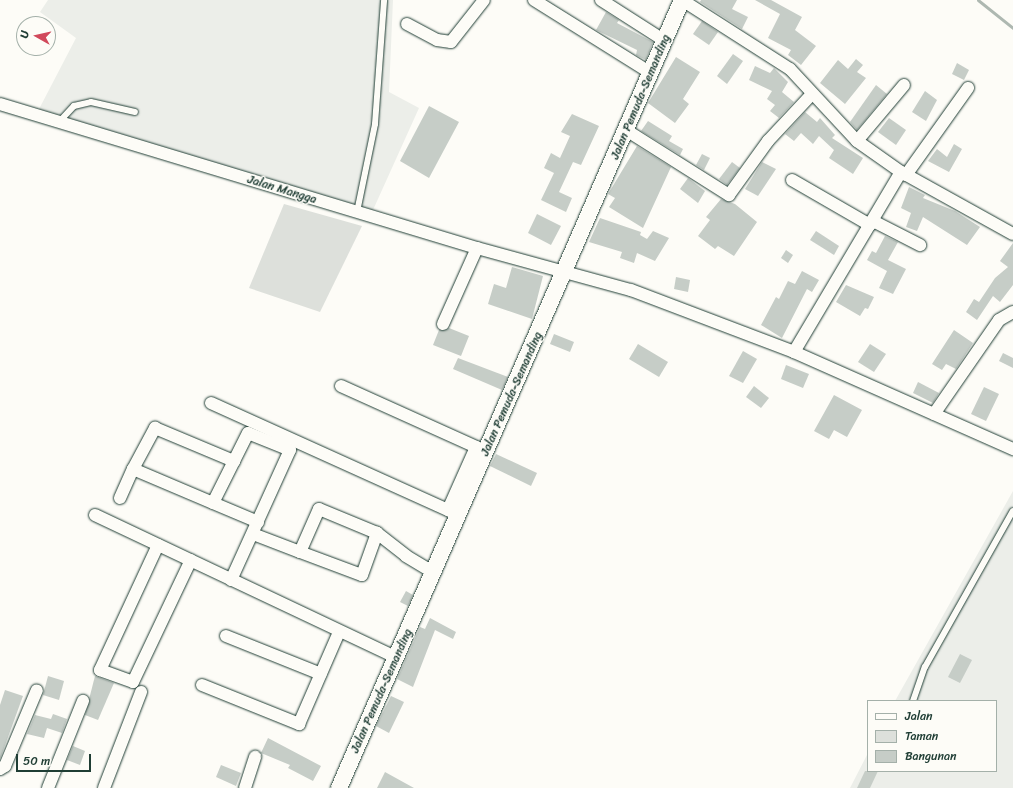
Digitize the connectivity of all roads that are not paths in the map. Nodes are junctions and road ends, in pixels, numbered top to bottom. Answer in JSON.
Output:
{"nodes":[{"id":1,"x":384,"y":0,"type":"edge"},
{"id":2,"x":484,"y":0,"type":"edge"},
{"id":3,"x":534,"y":0,"type":"edge"},
{"id":4,"x":601,"y":0,"type":"edge"},
{"id":5,"x":679,"y":1,"type":"edge"},
{"id":6,"x":407,"y":24,"type":"dead end"},
{"id":7,"x":665,"y":41,"type":"junction"},
{"id":8,"x":651,"y":72,"type":"junction"},
{"id":9,"x":904,"y":85,"type":"dead end"},
{"id":10,"x":968,"y":88,"type":"dead end"},
{"id":11,"x":812,"y":94,"type":"junction"},
{"id":12,"x":0,"y":104,"type":"edge"},
{"id":13,"x":135,"y":112,"type":"dead end"},
{"id":14,"x":59,"y":122,"type":"junction"},
{"id":15,"x":626,"y":130,"type":"junction"},
{"id":16,"x":858,"y":141,"type":"junction"},
{"id":17,"x":903,"y":174,"type":"junction"},
{"id":18,"x":792,"y":180,"type":"dead end"},
{"id":19,"x":357,"y":212,"type":"junction"},
{"id":20,"x":872,"y":223,"type":"junction"},
{"id":21,"x":1013,"y":234,"type":"edge"},
{"id":22,"x":920,"y":244,"type":"dead end"},
{"id":23,"x":477,"y":248,"type":"junction"},
{"id":24,"x":564,"y":274,"type":"junction"},
{"id":25,"x":1013,"y":312,"type":"edge"},
{"id":26,"x":443,"y":324,"type":"dead end"},
{"id":27,"x":794,"y":352,"type":"junction"},
{"id":28,"x":340,"y":386,"type":"dead end"},
{"id":29,"x":210,"y":403,"type":"dead end"},
{"id":30,"x":934,"y":414,"type":"junction"},
{"id":31,"x":481,"y":449,"type":"junction"},
{"id":32,"x":1013,"y":449,"type":"edge"},
{"id":33,"x":234,"y":461,"type":"junction"},
{"id":34,"x":134,"y":469,"type":"junction"},
{"id":35,"x":120,"y":498,"type":"dead end"},
{"id":36,"x":213,"y":503,"type":"junction"},
{"id":37,"x":1013,"y":511,"type":"edge"},
{"id":38,"x":454,"y":512,"type":"junction"},
{"id":39,"x":95,"y":515,"type":"dead end"},
{"id":40,"x":258,"y":522,"type":"junction"},
{"id":41,"x":377,"y":533,"type":"junction"},
{"id":42,"x":253,"y":534,"type":"junction"},
{"id":43,"x":158,"y":545,"type":"junction"},
{"id":44,"x":300,"y":552,"type":"junction"},
{"id":45,"x":191,"y":560,"type":"junction"},
{"id":46,"x":434,"y":573,"type":"junction"},
{"id":47,"x":231,"y":580,"type":"junction"},
{"id":48,"x":339,"y":632,"type":"junction"},
{"id":49,"x":226,"y":636,"type":"dead end"},
{"id":50,"x":396,"y":657,"type":"junction"},
{"id":51,"x":320,"y":674,"type":"junction"},
{"id":52,"x":202,"y":685,"type":"dead end"},
{"id":53,"x":37,"y":690,"type":"dead end"},
{"id":54,"x":141,"y":692,"type":"dead end"},
{"id":55,"x":913,"y":700,"type":"edge"},
{"id":56,"x":83,"y":701,"type":"dead end"},
{"id":57,"x":255,"y":757,"type":"dead end"},
{"id":58,"x":0,"y":769,"type":"edge"},
{"id":59,"x":48,"y":788,"type":"edge"},
{"id":60,"x":104,"y":788,"type":"edge"},
{"id":61,"x":245,"y":788,"type":"edge"},
{"id":62,"x":339,"y":788,"type":"edge"}],
"edges":[{"from":1,"to":19,"type":"lane"},
{"from":2,"to":6,"type":"street"},
{"from":3,"to":8,"type":"street"},
{"from":4,"to":7,"type":"street"},
{"from":5,"to":7,"type":"main road","name":"Jalan Pemuda-Semanding"},
{"from":5,"to":11,"type":"street"},
{"from":7,"to":8,"type":"main road","name":"Jalan Pemuda-Semanding"},
{"from":8,"to":15,"type":"main road","name":"Jalan Pemuda-Semanding"},
{"from":9,"to":16,"type":"street"},
{"from":10,"to":17,"type":"street"},
{"from":11,"to":15,"type":"street"},
{"from":11,"to":16,"type":"street"},
{"from":12,"to":14,"type":"street","name":"Jalan Mangga"},
{"from":13,"to":14,"type":"lane"},
{"from":14,"to":19,"type":"street","name":"Jalan Mangga"},
{"from":15,"to":24,"type":"main road","name":"Jalan Pemuda-Semanding"},
{"from":16,"to":17,"type":"street"},
{"from":17,"to":20,"type":"street"},
{"from":17,"to":21,"type":"street"},
{"from":18,"to":20,"type":"street"},
{"from":19,"to":23,"type":"street","name":"Jalan Mangga"},
{"from":20,"to":22,"type":"street"},
{"from":20,"to":27,"type":"street"},
{"from":23,"to":24,"type":"street","name":"Jalan Mangga"},
{"from":23,"to":26,"type":"street"},
{"from":24,"to":27,"type":"street","name":"Jalan Mangga"},
{"from":24,"to":31,"type":"main road","name":"Jalan Pemuda-Semanding"},
{"from":25,"to":30,"type":"street"},
{"from":27,"to":30,"type":"street","name":"Jalan Mangga"},
{"from":28,"to":31,"type":"street"},
{"from":29,"to":38,"type":"street"},
{"from":30,"to":32,"type":"street","name":"Jalan Mangga"},
{"from":31,"to":38,"type":"main road","name":"Jalan Pemuda-Semanding"},
{"from":33,"to":34,"type":"street"},
{"from":33,"to":36,"type":"street"},
{"from":33,"to":40,"type":"street"},
{"from":34,"to":35,"type":"street"},
{"from":34,"to":36,"type":"street"},
{"from":36,"to":40,"type":"street"},
{"from":37,"to":55,"type":"lane"},
{"from":38,"to":46,"type":"main road","name":"Jalan Pemuda-Semanding"},
{"from":39,"to":43,"type":"street"},
{"from":40,"to":42,"type":"street"},
{"from":41,"to":44,"type":"street"},
{"from":41,"to":44,"type":"street"},
{"from":41,"to":46,"type":"street"},
{"from":42,"to":44,"type":"street"},
{"from":42,"to":47,"type":"street"},
{"from":43,"to":45,"type":"street"},
{"from":43,"to":45,"type":"street"},
{"from":45,"to":47,"type":"street"},
{"from":46,"to":50,"type":"main road","name":"Jalan Pemuda-Semanding"},
{"from":47,"to":48,"type":"street"},
{"from":48,"to":50,"type":"street"},
{"from":48,"to":51,"type":"street"},
{"from":49,"to":51,"type":"street"},
{"from":50,"to":62,"type":"main road","name":"Jalan Pemuda-Semanding"},
{"from":51,"to":52,"type":"street"},
{"from":53,"to":58,"type":"street"},
{"from":54,"to":60,"type":"street"},
{"from":56,"to":59,"type":"street"},
{"from":57,"to":61,"type":"street"}]}
